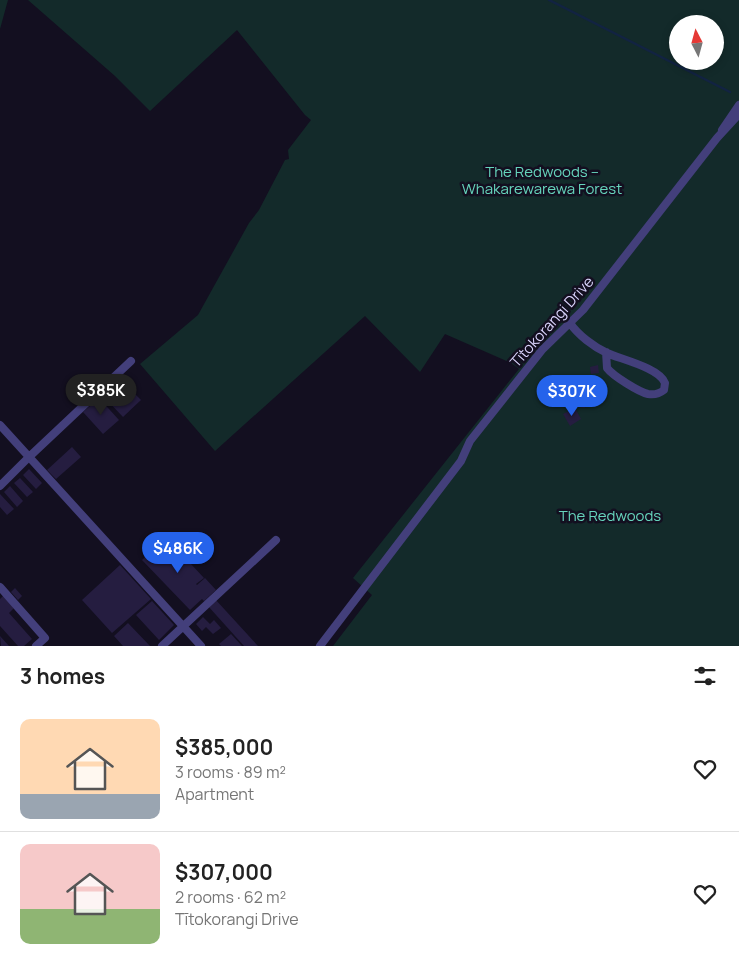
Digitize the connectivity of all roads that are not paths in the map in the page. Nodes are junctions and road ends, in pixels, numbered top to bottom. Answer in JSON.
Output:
{"nodes":[{"id":1,"x":739,"y":105,"type":"edge"},
{"id":2,"x":739,"y":114,"type":"edge"},
{"id":3,"x":717,"y":138,"type":"junction"},
{"id":4,"x":570,"y":323,"type":"junction"},
{"id":5,"x":606,"y":352,"type":"junction"},
{"id":6,"x":132,"y":361,"type":"dead end"},
{"id":7,"x":0,"y":425,"type":"edge"},
{"id":8,"x":29,"y":457,"type":"junction"},
{"id":9,"x":0,"y":486,"type":"edge"},
{"id":10,"x":276,"y":540,"type":"dead end"},
{"id":11,"x":0,"y":587,"type":"edge"},
{"id":12,"x":183,"y":626,"type":"junction"},
{"id":13,"x":36,"y":646,"type":"edge"},
{"id":14,"x":162,"y":646,"type":"edge"},
{"id":15,"x":201,"y":646,"type":"edge"},
{"id":16,"x":320,"y":646,"type":"edge"}],
"edges":[{"from":1,"to":3,"type":"street","name":"Tītokorangi Drive"},
{"from":2,"to":3,"type":"street","name":"Tītokorangi Drive"},
{"from":3,"to":4,"type":"street","name":"Tītokorangi Drive"},
{"from":4,"to":5,"type":"street"},
{"from":4,"to":16,"type":"street","name":"Tītokorangi Drive"},
{"from":5,"to":5,"type":"street"},
{"from":6,"to":8,"type":"street"},
{"from":7,"to":8,"type":"street"},
{"from":8,"to":9,"type":"street"},
{"from":8,"to":12,"type":"street"},
{"from":10,"to":12,"type":"street"},
{"from":11,"to":13,"type":"street"},
{"from":12,"to":14,"type":"street"},
{"from":12,"to":15,"type":"street"}]}
